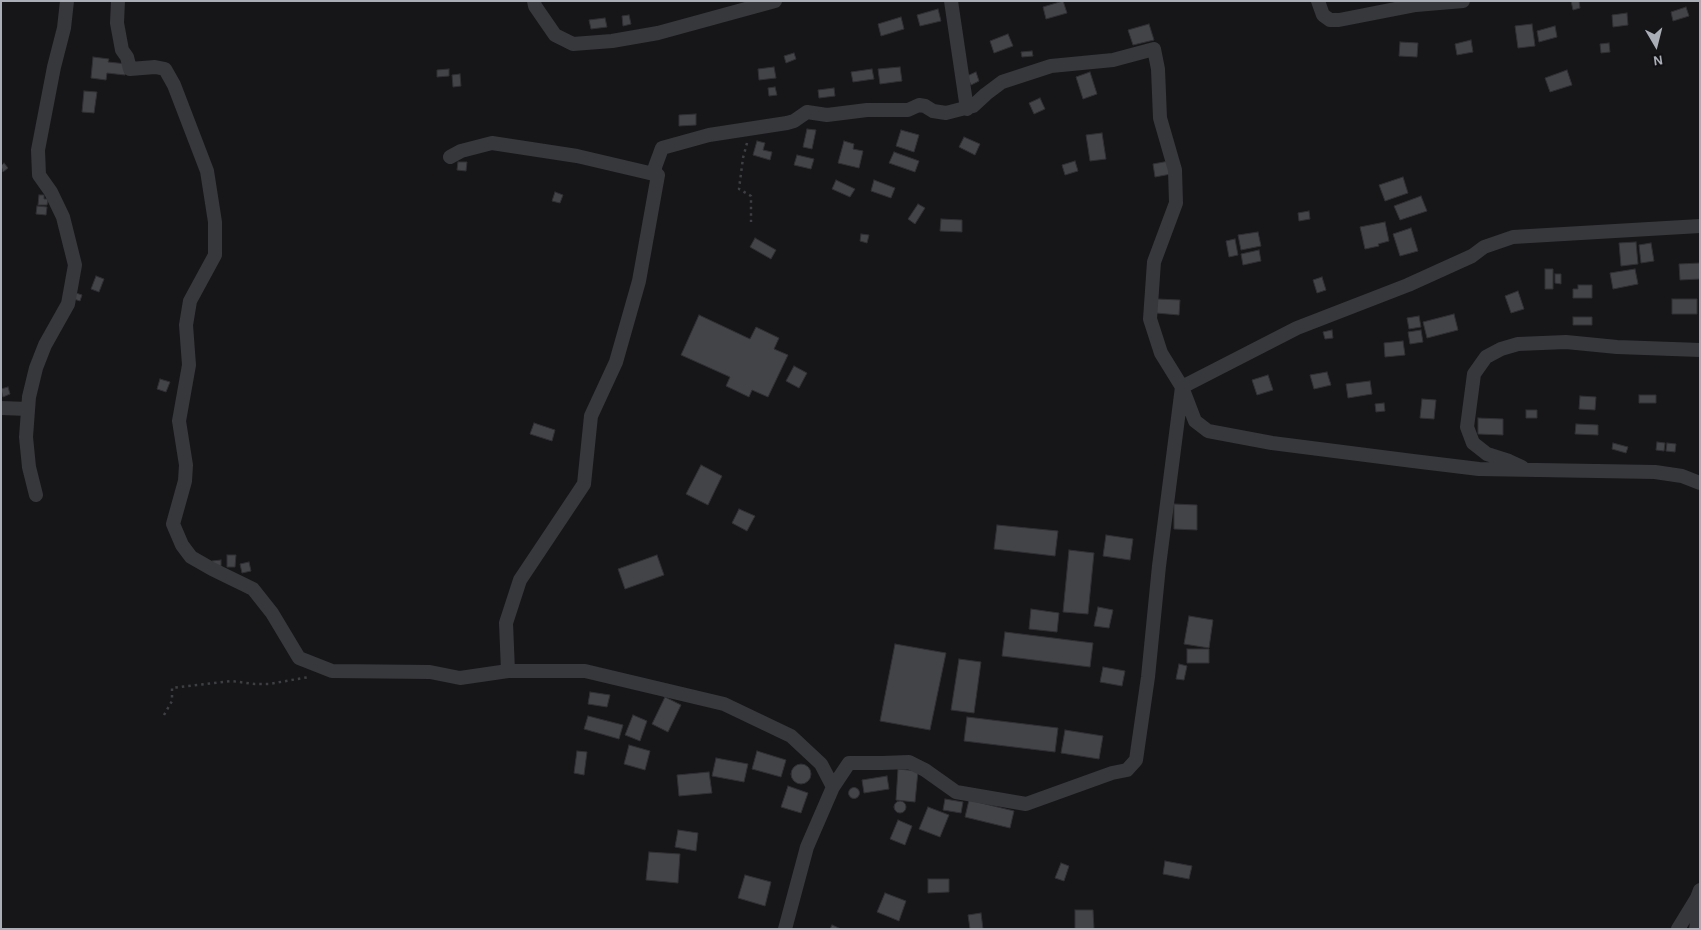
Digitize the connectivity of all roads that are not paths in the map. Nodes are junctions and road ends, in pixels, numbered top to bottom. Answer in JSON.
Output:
{"nodes":[{"id":1,"x":67,"y":1,"type":"edge"},
{"id":2,"x":118,"y":1,"type":"edge"},
{"id":3,"x":534,"y":1,"type":"edge"},
{"id":4,"x":775,"y":1,"type":"edge"},
{"id":5,"x":951,"y":1,"type":"edge"},
{"id":6,"x":1318,"y":1,"type":"edge"},
{"id":7,"x":1463,"y":1,"type":"edge"},
{"id":8,"x":967,"y":109,"type":"junction"},
{"id":9,"x":450,"y":157,"type":"dead end"},
{"id":10,"x":655,"y":174,"type":"junction"},
{"id":11,"x":1700,"y":226,"type":"edge"},
{"id":12,"x":1700,"y":350,"type":"edge"},
{"id":13,"x":1182,"y":387,"type":"junction"},
{"id":14,"x":1,"y":408,"type":"edge"},
{"id":15,"x":28,"y":409,"type":"junction"},
{"id":16,"x":1528,"y":469,"type":"junction"},
{"id":17,"x":1700,"y":483,"type":"edge"},
{"id":18,"x":36,"y":495,"type":"dead end"},
{"id":19,"x":508,"y":671,"type":"junction"},
{"id":20,"x":833,"y":786,"type":"junction"},
{"id":21,"x":1700,"y":890,"type":"edge"},
{"id":22,"x":1700,"y":904,"type":"edge"},
{"id":23,"x":785,"y":929,"type":"edge"},
{"id":24,"x":1678,"y":929,"type":"edge"},
{"id":25,"x":1696,"y":929,"type":"edge"}],
"edges":[{"from":1,"to":15,"type":"street"},
{"from":2,"to":19,"type":"street"},
{"from":3,"to":4,"type":"street"},
{"from":5,"to":8,"type":"street"},
{"from":6,"to":7,"type":"street"},
{"from":8,"to":10,"type":"street"},
{"from":8,"to":13,"type":"street"},
{"from":9,"to":10,"type":"street"},
{"from":10,"to":19,"type":"street"},
{"from":11,"to":13,"type":"street"},
{"from":12,"to":16,"type":"street"},
{"from":13,"to":16,"type":"street"},
{"from":13,"to":20,"type":"street"},
{"from":14,"to":15,"type":"street"},
{"from":15,"to":18,"type":"street"},
{"from":16,"to":17,"type":"street"},
{"from":19,"to":20,"type":"street"},
{"from":20,"to":23,"type":"street"},
{"from":21,"to":24,"type":"street"},
{"from":22,"to":25,"type":"street"}]}
